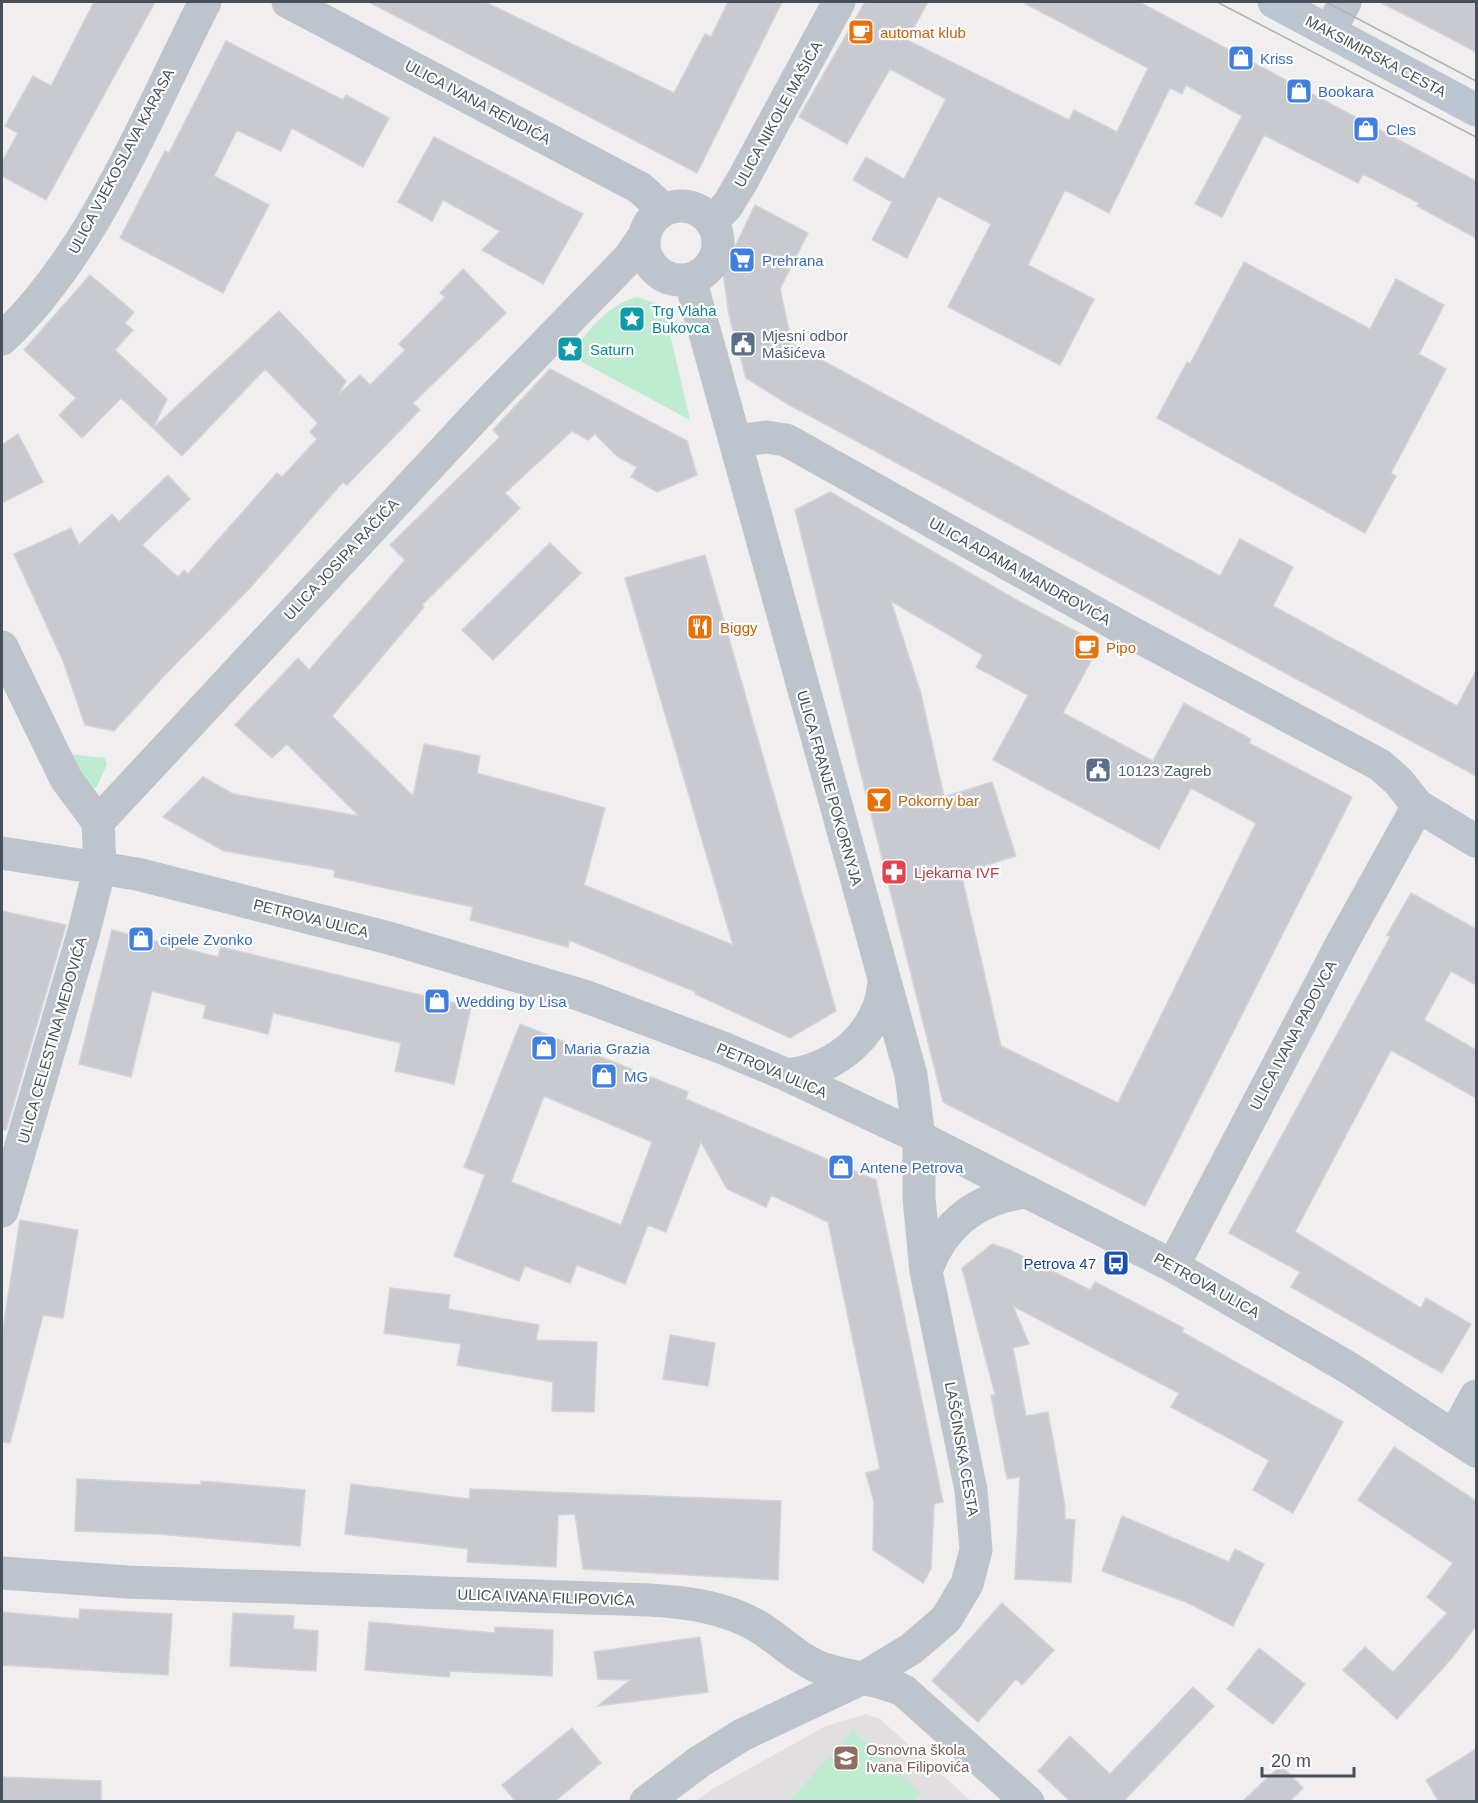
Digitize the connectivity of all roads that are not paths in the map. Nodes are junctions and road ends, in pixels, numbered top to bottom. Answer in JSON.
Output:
{"nodes":[{"id":1,"x":204,"y":2,"type":"edge"},
{"id":2,"x":288,"y":2,"type":"edge"},
{"id":3,"x":838,"y":2,"type":"edge"},
{"id":4,"x":1274,"y":2,"type":"edge"},
{"id":5,"x":1345,"y":2,"type":"edge"},
{"id":6,"x":1330,"y":31,"type":"junction"},
{"id":7,"x":1476,"y":110,"type":"edge"},
{"id":8,"x":655,"y":222,"type":"junction"},
{"id":9,"x":711,"y":222,"type":"junction"},
{"id":10,"x":690,"y":279,"type":"junction"},
{"id":11,"x":2,"y":339,"type":"edge"},
{"id":12,"x":736,"y":441,"type":"junction"},
{"id":13,"x":2,"y":646,"type":"edge"},
{"id":14,"x":1418,"y":806,"type":"junction"},
{"id":15,"x":98,"y":822,"type":"junction"},
{"id":16,"x":1476,"y":841,"type":"edge"},
{"id":17,"x":2,"y":853,"type":"edge"},
{"id":18,"x":100,"y":867,"type":"junction"},
{"id":19,"x":884,"y":982,"type":"junction"},
{"id":20,"x":787,"y":1075,"type":"junction"},
{"id":21,"x":919,"y":1137,"type":"junction"},
{"id":22,"x":1028,"y":1192,"type":"junction"},
{"id":23,"x":2,"y":1211,"type":"edge"},
{"id":24,"x":1173,"y":1266,"type":"junction"},
{"id":25,"x":926,"y":1271,"type":"junction"},
{"id":26,"x":1476,"y":1396,"type":"edge"},
{"id":27,"x":1465,"y":1443,"type":"edge"},
{"id":28,"x":2,"y":1573,"type":"edge"},
{"id":29,"x":865,"y":1677,"type":"junction"},
{"id":30,"x":646,"y":1802,"type":"edge"},
{"id":31,"x":1028,"y":1802,"type":"edge"}],
"edges":[{"from":1,"to":11,"type":"street","name":"ULICA VJEKOSLAVA KARASA"},
{"from":2,"to":8,"type":"street","name":"ULICA IVANA RENDIĆA"},
{"from":3,"to":9,"type":"street","name":"ULICA NIKOLE MAŠIĆA"},
{"from":4,"to":6,"type":"main road","name":"MAKSIMIRSKA CESTA"},
{"from":5,"to":6,"type":"street"},
{"from":6,"to":7,"type":"main road","name":"MAKSIMIRSKA CESTA"},
{"from":8,"to":9,"type":"street"},
{"from":8,"to":10,"type":"street"},
{"from":8,"to":15,"type":"street","name":"ULICA JOSIPA RAČIĆA"},
{"from":9,"to":10,"type":"street"},
{"from":10,"to":12,"type":"street"},
{"from":12,"to":14,"type":"street","name":"ULICA ADAMA MANDROVIĆA"},
{"from":12,"to":19,"type":"street","name":"ULICA FRANJE POKORNYJA"},
{"from":13,"to":15,"type":"street"},
{"from":14,"to":16,"type":"street","name":"ULICA ADAMA MANDROVIĆA"},
{"from":14,"to":24,"type":"street","name":"ULICA IVANA PADOVCA"},
{"from":15,"to":18,"type":"street","name":"ULICA CELESTINA MEDOVIĆA"},
{"from":17,"to":18,"type":"street","name":"PETROVA ULICA"},
{"from":18,"to":20,"type":"street","name":"PETROVA ULICA"},
{"from":18,"to":23,"type":"street","name":"ULICA CELESTINA MEDOVIĆA"},
{"from":19,"to":20,"type":"street"},
{"from":19,"to":21,"type":"street","name":"ULICA FRANJE POKORNYJA"},
{"from":20,"to":21,"type":"street","name":"PETROVA ULICA"},
{"from":21,"to":22,"type":"street","name":"PETROVA ULICA"},
{"from":21,"to":25,"type":"street","name":"LAŠČINSKA CESTA"},
{"from":22,"to":24,"type":"street","name":"PETROVA ULICA"},
{"from":22,"to":25,"type":"street"},
{"from":24,"to":27,"type":"street","name":"PETROVA ULICA"},
{"from":25,"to":29,"type":"street","name":"LAŠČINSKA CESTA"},
{"from":26,"to":27,"type":"street"},
{"from":28,"to":29,"type":"street","name":"ULICA IVANA FILIPOVIĆA"},
{"from":29,"to":30,"type":"street","name":"LAŠČINSKA CESTA"},
{"from":29,"to":31,"type":"street","name":"ULICA IVANA FILIPOVIĆA"}]}
